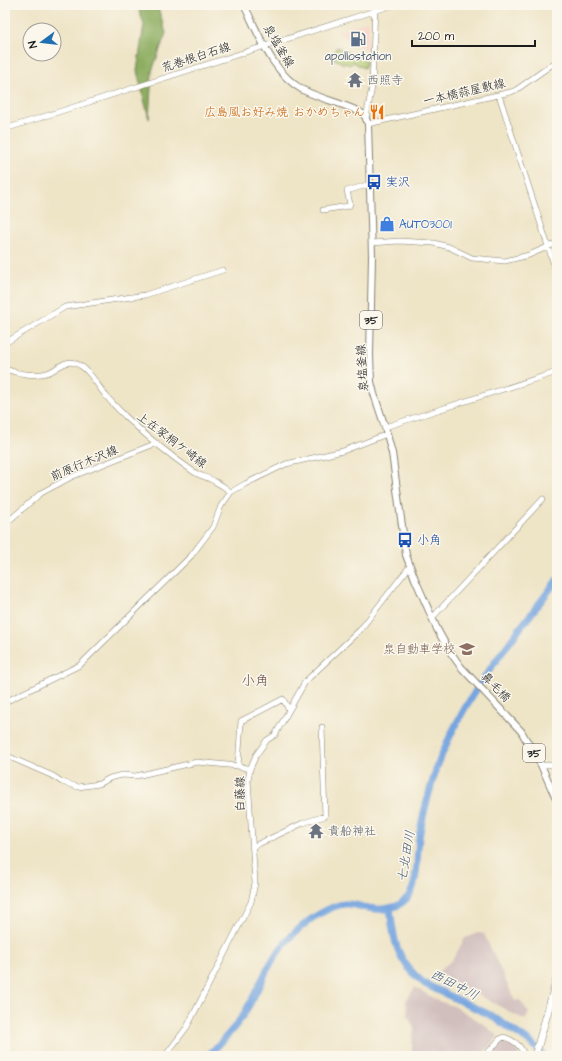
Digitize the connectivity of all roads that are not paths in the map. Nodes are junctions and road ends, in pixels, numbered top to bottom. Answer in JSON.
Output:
{"nodes":[{"id":1,"x":244,"y":5,"type":"edge"},
{"id":2,"x":393,"y":5,"type":"edge"},
{"id":3,"x":375,"y":8,"type":"edge"},
{"id":4,"x":264,"y":46,"type":"junction"},
{"id":5,"x":557,"y":62,"type":"edge"},
{"id":6,"x":499,"y":95,"type":"junction"},
{"id":7,"x":367,"y":121,"type":"junction"},
{"id":8,"x":5,"y":129,"type":"edge"},
{"id":9,"x":370,"y":184,"type":"junction"},
{"id":10,"x":323,"y":210,"type":"dead end"},
{"id":11,"x":557,"y":243,"type":"edge"},
{"id":12,"x":372,"y":244,"type":"junction"},
{"id":13,"x":548,"y":247,"type":"junction"},
{"id":14,"x":223,"y":270,"type":"dead end"},
{"id":15,"x":557,"y":274,"type":"edge"},
{"id":16,"x":5,"y":343,"type":"edge"},
{"id":17,"x":5,"y":369,"type":"edge"},
{"id":18,"x":557,"y":372,"type":"edge"},
{"id":19,"x":385,"y":426,"type":"junction"},
{"id":20,"x":387,"y":434,"type":"junction"},
{"id":21,"x":157,"y":443,"type":"junction"},
{"id":22,"x":231,"y":492,"type":"junction"},
{"id":23,"x":543,"y":499,"type":"dead end"},
{"id":24,"x":5,"y":524,"type":"edge"},
{"id":25,"x":410,"y":566,"type":"junction"},
{"id":26,"x":432,"y":618,"type":"junction"},
{"id":27,"x":470,"y":676,"type":"joint"},
{"id":28,"x":5,"y":702,"type":"edge"},
{"id":29,"x":289,"y":710,"type":"junction"},
{"id":30,"x":322,"y":727,"type":"dead end"},
{"id":31,"x":5,"y":755,"type":"edge"},
{"id":32,"x":541,"y":765,"type":"junction"},
{"id":33,"x":557,"y":765,"type":"edge"},
{"id":34,"x":238,"y":766,"type":"junction"},
{"id":35,"x":250,"y":769,"type":"junction"},
{"id":36,"x":556,"y":799,"type":"edge"},
{"id":37,"x":252,"y":847,"type":"junction"},
{"id":38,"x":557,"y":979,"type":"edge"},
{"id":39,"x":535,"y":1055,"type":"edge"},
{"id":40,"x":165,"y":1056,"type":"edge"},
{"id":41,"x":485,"y":1056,"type":"edge"},
{"id":42,"x":524,"y":1056,"type":"edge"}],
"edges":[{"from":1,"to":4,"type":"main road","name":"泉塩釜線"},
{"from":2,"to":3,"type":"street","name":"荒巻根白石線"},
{"from":3,"to":4,"type":"street","name":"荒巻根白石線"},
{"from":3,"to":7,"type":"street"},
{"from":4,"to":7,"type":"main road","name":"泉塩釜線"},
{"from":4,"to":8,"type":"street","name":"荒巻根白石線"},
{"from":5,"to":6,"type":"street","name":"一本橋蒜屋敷線"},
{"from":6,"to":7,"type":"street","name":"一本橋蒜屋敷線"},
{"from":6,"to":13,"type":"street"},
{"from":7,"to":9,"type":"main road","name":"泉塩釜線","number":"35"},
{"from":9,"to":10,"type":"street"},
{"from":9,"to":12,"type":"main road","name":"泉塩釜線","number":"35"},
{"from":11,"to":13,"type":"street"},
{"from":12,"to":13,"type":"street"},
{"from":12,"to":19,"type":"main road","name":"泉塩釜線","number":"35"},
{"from":13,"to":15,"type":"street"},
{"from":14,"to":16,"type":"street"},
{"from":17,"to":21,"type":"street","name":"上在家桐ケ崎線"},
{"from":18,"to":19,"type":"street"},
{"from":19,"to":20,"type":"main road","name":"泉塩釜線","number":"35"},
{"from":20,"to":22,"type":"street"},
{"from":20,"to":25,"type":"main road","name":"泉塩釜線","number":"35"},
{"from":21,"to":22,"type":"street","name":"上在家桐ケ崎線"},
{"from":21,"to":24,"type":"street","name":"前原行木沢線"},
{"from":22,"to":28,"type":"street"},
{"from":23,"to":26,"type":"street"},
{"from":25,"to":26,"type":"main road","name":"泉塩釜線","number":"35"},
{"from":25,"to":29,"type":"street","name":"白藤線"},
{"from":26,"to":27,"type":"main road","name":"泉塩釜線","number":"35"},
{"from":27,"to":32,"type":"main road","name":"鼻毛橋","number":"35"},
{"from":29,"to":34,"type":"street"},
{"from":29,"to":35,"type":"street","name":"白藤線"},
{"from":30,"to":37,"type":"street"},
{"from":31,"to":34,"type":"street"},
{"from":32,"to":33,"type":"street"},
{"from":32,"to":36,"type":"main road","number":"35"},
{"from":34,"to":35,"type":"street"},
{"from":35,"to":37,"type":"street","name":"白藤線"},
{"from":37,"to":40,"type":"street","name":"白藤線"},
{"from":38,"to":39,"type":"highway"},
{"from":41,"to":42,"type":"street"}]}
